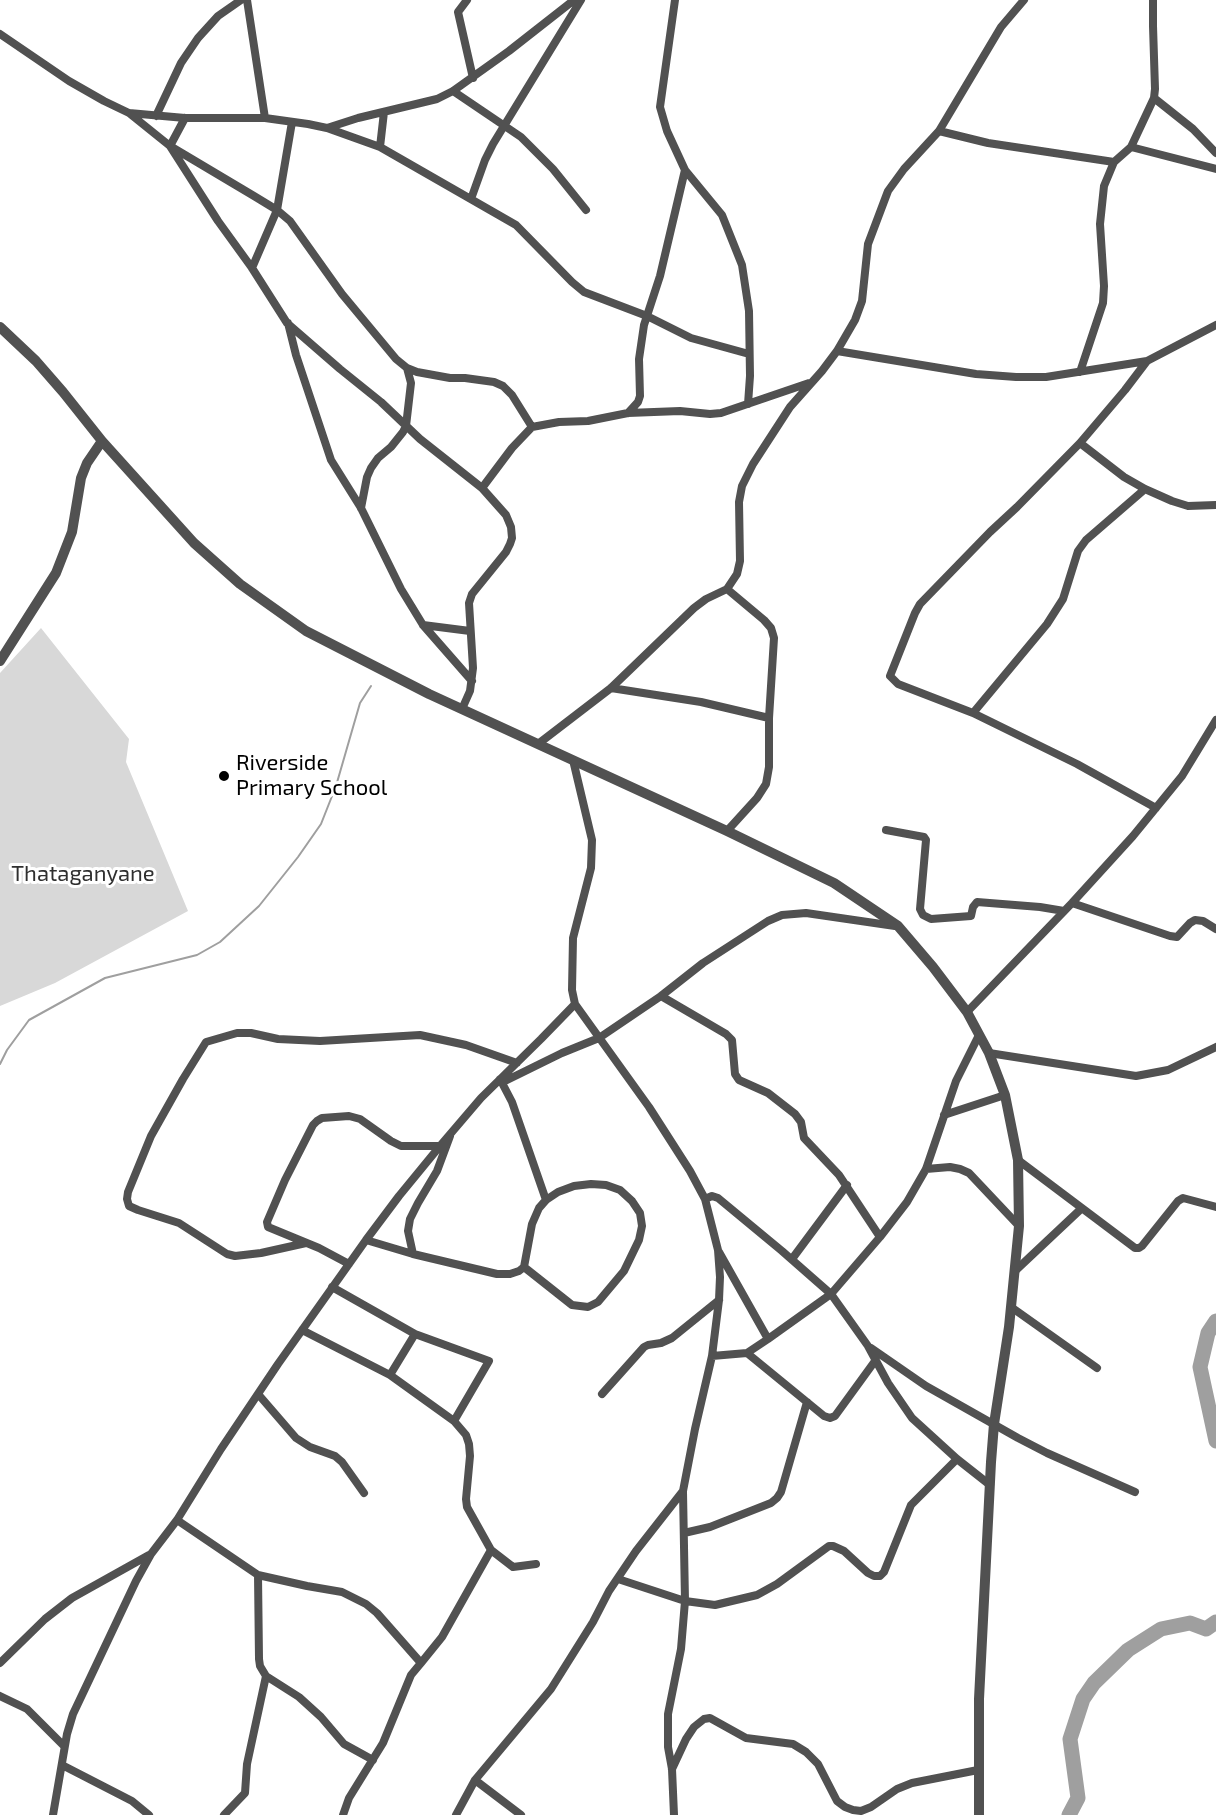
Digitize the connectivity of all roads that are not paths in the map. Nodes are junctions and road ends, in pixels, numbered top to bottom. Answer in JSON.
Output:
{"nodes":[{"id":1,"x":241,"y":0,"type":"edge"},
{"id":2,"x":248,"y":0,"type":"edge"},
{"id":3,"x":467,"y":0,"type":"edge"},
{"id":4,"x":574,"y":0,"type":"edge"},
{"id":5,"x":581,"y":0,"type":"edge"},
{"id":6,"x":675,"y":0,"type":"edge"},
{"id":7,"x":1024,"y":0,"type":"edge"},
{"id":8,"x":1153,"y":0,"type":"edge"},
{"id":9,"x":0,"y":34,"type":"edge"},
{"id":10,"x":473,"y":78,"type":"junction"},
{"id":11,"x":453,"y":91,"type":"junction"},
{"id":12,"x":1154,"y":98,"type":"junction"},
{"id":13,"x":384,"y":112,"type":"junction"},
{"id":14,"x":129,"y":113,"type":"junction"},
{"id":15,"x":156,"y":116,"type":"junction"},
{"id":16,"x":185,"y":118,"type":"junction"},
{"id":17,"x":265,"y":118,"type":"junction"},
{"id":18,"x":292,"y":122,"type":"junction"},
{"id":19,"x":504,"y":124,"type":"junction"},
{"id":20,"x":327,"y":128,"type":"junction"},
{"id":21,"x":939,"y":131,"type":"junction"},
{"id":22,"x":170,"y":146,"type":"junction"},
{"id":23,"x":380,"y":147,"type":"junction"},
{"id":24,"x":1131,"y":147,"type":"junction"},
{"id":25,"x":1216,"y":153,"type":"edge"},
{"id":26,"x":1114,"y":162,"type":"junction"},
{"id":27,"x":1216,"y":169,"type":"edge"},
{"id":28,"x":685,"y":170,"type":"junction"},
{"id":29,"x":471,"y":199,"type":"junction"},
{"id":30,"x":277,"y":210,"type":"junction"},
{"id":31,"x":586,"y":210,"type":"dead end"},
{"id":32,"x":252,"y":268,"type":"junction"},
{"id":33,"x":647,"y":316,"type":"junction"},
{"id":34,"x":288,"y":323,"type":"junction"},
{"id":35,"x":1216,"y":325,"type":"edge"},
{"id":36,"x":0,"y":327,"type":"edge"},
{"id":37,"x":837,"y":351,"type":"junction"},
{"id":38,"x":749,"y":354,"type":"junction"},
{"id":39,"x":1147,"y":361,"type":"junction"},
{"id":40,"x":407,"y":368,"type":"junction"},
{"id":41,"x":1080,"y":372,"type":"junction"},
{"id":42,"x":811,"y":382,"type":"junction"},
{"id":43,"x":748,"y":404,"type":"junction"},
{"id":44,"x":628,"y":413,"type":"junction"},
{"id":45,"x":406,"y":426,"type":"junction"},
{"id":46,"x":532,"y":428,"type":"junction"},
{"id":47,"x":102,"y":441,"type":"junction"},
{"id":48,"x":1080,"y":443,"type":"junction"},
{"id":49,"x":482,"y":488,"type":"junction"},
{"id":50,"x":1145,"y":489,"type":"junction"},
{"id":51,"x":1216,"y":505,"type":"edge"},
{"id":52,"x":361,"y":508,"type":"junction"},
{"id":53,"x":727,"y":589,"type":"junction"},
{"id":54,"x":423,"y":625,"type":"junction"},
{"id":55,"x":470,"y":631,"type":"junction"},
{"id":56,"x":0,"y":661,"type":"edge"},
{"id":57,"x":472,"y":681,"type":"junction"},
{"id":58,"x":612,"y":688,"type":"junction"},
{"id":59,"x":462,"y":709,"type":"junction"},
{"id":60,"x":973,"y":713,"type":"junction"},
{"id":61,"x":769,"y":718,"type":"junction"},
{"id":62,"x":1216,"y":720,"type":"edge"},
{"id":63,"x":538,"y":744,"type":"junction"},
{"id":64,"x":573,"y":760,"type":"junction"},
{"id":65,"x":1156,"y":808,"type":"junction"},
{"id":66,"x":886,"y":830,"type":"dead end"},
{"id":67,"x":727,"y":831,"type":"junction"},
{"id":68,"x":1072,"y":903,"type":"junction"},
{"id":69,"x":1064,"y":911,"type":"junction"},
{"id":70,"x":898,"y":926,"type":"junction"},
{"id":71,"x":1216,"y":928,"type":"edge"},
{"id":72,"x":661,"y":996,"type":"junction"},
{"id":73,"x":575,"y":1004,"type":"junction"},
{"id":74,"x":968,"y":1012,"type":"junction"},
{"id":75,"x":979,"y":1035,"type":"junction"},
{"id":76,"x":599,"y":1038,"type":"junction"},
{"id":77,"x":1216,"y":1047,"type":"edge"},
{"id":78,"x":989,"y":1053,"type":"junction"},
{"id":79,"x":517,"y":1063,"type":"junction"},
{"id":80,"x":502,"y":1081,"type":"junction"},
{"id":81,"x":1005,"y":1095,"type":"junction"},
{"id":82,"x":944,"y":1114,"type":"junction"},
{"id":83,"x":450,"y":1133,"type":"junction"},
{"id":84,"x":440,"y":1146,"type":"junction"},
{"id":85,"x":1018,"y":1160,"type":"junction"},
{"id":86,"x":926,"y":1169,"type":"junction"},
{"id":87,"x":847,"y":1185,"type":"junction"},
{"id":88,"x":705,"y":1199,"type":"junction"},
{"id":89,"x":546,"y":1200,"type":"junction"},
{"id":90,"x":1216,"y":1207,"type":"edge"},
{"id":91,"x":1082,"y":1208,"type":"junction"},
{"id":92,"x":1019,"y":1226,"type":"junction"},
{"id":93,"x":880,"y":1238,"type":"junction"},
{"id":94,"x":366,"y":1240,"type":"junction"},
{"id":95,"x":306,"y":1243,"type":"junction"},
{"id":96,"x":718,"y":1250,"type":"junction"},
{"id":97,"x":413,"y":1254,"type":"junction"},
{"id":98,"x":792,"y":1259,"type":"junction"},
{"id":99,"x":349,"y":1264,"type":"junction"},
{"id":100,"x":524,"y":1267,"type":"junction"},
{"id":101,"x":1015,"y":1271,"type":"junction"},
{"id":102,"x":332,"y":1287,"type":"junction"},
{"id":103,"x":831,"y":1294,"type":"junction"},
{"id":104,"x":719,"y":1300,"type":"junction"},
{"id":105,"x":1011,"y":1307,"type":"junction"},
{"id":106,"x":302,"y":1330,"type":"junction"},
{"id":107,"x":416,"y":1334,"type":"junction"},
{"id":108,"x":768,"y":1339,"type":"junction"},
{"id":109,"x":868,"y":1346,"type":"junction"},
{"id":110,"x":747,"y":1353,"type":"junction"},
{"id":111,"x":712,"y":1356,"type":"junction"},
{"id":112,"x":875,"y":1361,"type":"junction"},
{"id":113,"x":1096,"y":1368,"type":"dead end"},
{"id":114,"x":390,"y":1376,"type":"junction"},
{"id":115,"x":258,"y":1394,"type":"junction"},
{"id":116,"x":602,"y":1394,"type":"dead end"},
{"id":117,"x":807,"y":1402,"type":"junction"},
{"id":118,"x":454,"y":1421,"type":"junction"},
{"id":119,"x":994,"y":1424,"type":"junction"},
{"id":120,"x":957,"y":1459,"type":"junction"},
{"id":121,"x":990,"y":1485,"type":"junction"},
{"id":122,"x":682,"y":1491,"type":"junction"},
{"id":123,"x":364,"y":1492,"type":"dead end"},
{"id":124,"x":1135,"y":1492,"type":"dead end"},
{"id":125,"x":177,"y":1520,"type":"junction"},
{"id":126,"x":684,"y":1533,"type":"junction"},
{"id":127,"x":491,"y":1550,"type":"junction"},
{"id":128,"x":151,"y":1554,"type":"junction"},
{"id":129,"x":536,"y":1564,"type":"dead end"},
{"id":130,"x":258,"y":1575,"type":"junction"},
{"id":131,"x":618,"y":1579,"type":"junction"},
{"id":132,"x":686,"y":1601,"type":"junction"},
{"id":133,"x":0,"y":1663,"type":"edge"},
{"id":134,"x":421,"y":1663,"type":"junction"},
{"id":135,"x":266,"y":1676,"type":"junction"},
{"id":136,"x":0,"y":1696,"type":"edge"},
{"id":137,"x":64,"y":1746,"type":"junction"},
{"id":138,"x":374,"y":1760,"type":"junction"},
{"id":139,"x":62,"y":1765,"type":"junction"},
{"id":140,"x":672,"y":1769,"type":"junction"},
{"id":141,"x":978,"y":1770,"type":"junction"},
{"id":142,"x":476,"y":1780,"type":"junction"},
{"id":143,"x":53,"y":1815,"type":"edge"},
{"id":144,"x":149,"y":1815,"type":"edge"},
{"id":145,"x":224,"y":1815,"type":"edge"},
{"id":146,"x":343,"y":1815,"type":"edge"},
{"id":147,"x":456,"y":1815,"type":"edge"},
{"id":148,"x":521,"y":1815,"type":"edge"},
{"id":149,"x":674,"y":1815,"type":"edge"},
{"id":150,"x":979,"y":1815,"type":"edge"}],
"edges":[{"from":1,"to":15,"type":"street"},
{"from":2,"to":17,"type":"street"},
{"from":3,"to":10,"type":"street"},
{"from":4,"to":10,"type":"street"},
{"from":5,"to":19,"type":"street"},
{"from":6,"to":28,"type":"street"},
{"from":7,"to":21,"type":"street"},
{"from":8,"to":12,"type":"street"},
{"from":9,"to":14,"type":"street"},
{"from":10,"to":11,"type":"street"},
{"from":11,"to":13,"type":"street"},
{"from":11,"to":19,"type":"street"},
{"from":12,"to":24,"type":"street"},
{"from":12,"to":25,"type":"street"},
{"from":13,"to":20,"type":"street"},
{"from":13,"to":23,"type":"street"},
{"from":14,"to":15,"type":"street"},
{"from":14,"to":22,"type":"street"},
{"from":15,"to":16,"type":"street"},
{"from":16,"to":17,"type":"street"},
{"from":16,"to":22,"type":"street"},
{"from":17,"to":18,"type":"street"},
{"from":18,"to":20,"type":"street"},
{"from":18,"to":30,"type":"street"},
{"from":19,"to":29,"type":"street"},
{"from":19,"to":31,"type":"street"},
{"from":20,"to":23,"type":"street"},
{"from":21,"to":26,"type":"street"},
{"from":21,"to":37,"type":"street"},
{"from":22,"to":30,"type":"street"},
{"from":22,"to":32,"type":"street"},
{"from":23,"to":29,"type":"street"},
{"from":24,"to":26,"type":"street"},
{"from":24,"to":27,"type":"street"},
{"from":26,"to":41,"type":"street"},
{"from":28,"to":33,"type":"street"},
{"from":28,"to":38,"type":"street"},
{"from":29,"to":33,"type":"street"},
{"from":30,"to":32,"type":"street"},
{"from":30,"to":40,"type":"street"},
{"from":32,"to":34,"type":"street"},
{"from":33,"to":38,"type":"street"},
{"from":33,"to":44,"type":"street"},
{"from":34,"to":45,"type":"street"},
{"from":34,"to":52,"type":"street"},
{"from":35,"to":39,"type":"street"},
{"from":36,"to":47,"type":"street"},
{"from":37,"to":41,"type":"street"},
{"from":37,"to":42,"type":"street"},
{"from":38,"to":43,"type":"street"},
{"from":39,"to":41,"type":"street"},
{"from":39,"to":48,"type":"street"},
{"from":40,"to":45,"type":"street"},
{"from":40,"to":46,"type":"street"},
{"from":42,"to":43,"type":"street"},
{"from":42,"to":53,"type":"street"},
{"from":43,"to":44,"type":"street"},
{"from":44,"to":46,"type":"street"},
{"from":45,"to":49,"type":"street"},
{"from":45,"to":52,"type":"street"},
{"from":46,"to":49,"type":"street"},
{"from":47,"to":56,"type":"street"},
{"from":47,"to":59,"type":"street"},
{"from":48,"to":50,"type":"street"},
{"from":48,"to":60,"type":"street"},
{"from":49,"to":55,"type":"street"},
{"from":50,"to":51,"type":"street"},
{"from":50,"to":60,"type":"street"},
{"from":52,"to":54,"type":"street"},
{"from":53,"to":58,"type":"street"},
{"from":53,"to":61,"type":"street"},
{"from":54,"to":55,"type":"street"},
{"from":54,"to":57,"type":"street"},
{"from":55,"to":57,"type":"street"},
{"from":57,"to":59,"type":"street"},
{"from":58,"to":61,"type":"street"},
{"from":58,"to":63,"type":"street"},
{"from":59,"to":63,"type":"street"},
{"from":60,"to":65,"type":"street"},
{"from":61,"to":67,"type":"street"},
{"from":62,"to":65,"type":"street"},
{"from":63,"to":64,"type":"street"},
{"from":64,"to":67,"type":"street"},
{"from":64,"to":73,"type":"street"},
{"from":65,"to":68,"type":"street"},
{"from":66,"to":69,"type":"street"},
{"from":67,"to":70,"type":"street"},
{"from":68,"to":69,"type":"street"},
{"from":68,"to":71,"type":"street"},
{"from":69,"to":74,"type":"street"},
{"from":70,"to":72,"type":"street"},
{"from":70,"to":74,"type":"street"},
{"from":72,"to":76,"type":"street"},
{"from":72,"to":87,"type":"street"},
{"from":73,"to":76,"type":"street"},
{"from":73,"to":79,"type":"street"},
{"from":74,"to":75,"type":"street"},
{"from":75,"to":78,"type":"street"},
{"from":75,"to":82,"type":"street"},
{"from":76,"to":80,"type":"street"},
{"from":76,"to":88,"type":"street"},
{"from":77,"to":78,"type":"street"},
{"from":78,"to":81,"type":"street"},
{"from":79,"to":80,"type":"street"},
{"from":79,"to":95,"type":"street"},
{"from":80,"to":83,"type":"street"},
{"from":80,"to":89,"type":"street"},
{"from":81,"to":82,"type":"street"},
{"from":81,"to":85,"type":"street"},
{"from":82,"to":86,"type":"street"},
{"from":83,"to":84,"type":"street"},
{"from":83,"to":97,"type":"street"},
{"from":84,"to":94,"type":"street"},
{"from":84,"to":95,"type":"street"},
{"from":85,"to":91,"type":"street"},
{"from":85,"to":92,"type":"street"},
{"from":86,"to":92,"type":"street"},
{"from":86,"to":93,"type":"street"},
{"from":87,"to":93,"type":"street"},
{"from":87,"to":98,"type":"street"},
{"from":88,"to":96,"type":"street"},
{"from":88,"to":98,"type":"street"},
{"from":89,"to":100,"type":"street"},
{"from":89,"to":100,"type":"street"},
{"from":90,"to":91,"type":"street"},
{"from":91,"to":101,"type":"street"},
{"from":92,"to":101,"type":"street"},
{"from":93,"to":103,"type":"street"},
{"from":94,"to":97,"type":"street"},
{"from":94,"to":99,"type":"street"},
{"from":95,"to":99,"type":"street"},
{"from":96,"to":104,"type":"street"},
{"from":96,"to":108,"type":"street"},
{"from":97,"to":100,"type":"street"},
{"from":98,"to":103,"type":"street"},
{"from":99,"to":102,"type":"street"},
{"from":101,"to":105,"type":"street"},
{"from":102,"to":106,"type":"street"},
{"from":102,"to":107,"type":"street"},
{"from":103,"to":108,"type":"street"},
{"from":103,"to":109,"type":"street"},
{"from":104,"to":111,"type":"street"},
{"from":104,"to":116,"type":"street"},
{"from":105,"to":113,"type":"street"},
{"from":105,"to":119,"type":"street"},
{"from":106,"to":114,"type":"street"},
{"from":106,"to":115,"type":"street"},
{"from":107,"to":114,"type":"street"},
{"from":107,"to":118,"type":"street"},
{"from":108,"to":110,"type":"street"},
{"from":109,"to":112,"type":"street"},
{"from":109,"to":119,"type":"street"},
{"from":110,"to":111,"type":"street"},
{"from":110,"to":117,"type":"street"},
{"from":111,"to":122,"type":"street"},
{"from":112,"to":117,"type":"street"},
{"from":112,"to":120,"type":"street"},
{"from":114,"to":118,"type":"street"},
{"from":115,"to":123,"type":"street"},
{"from":115,"to":125,"type":"street"},
{"from":117,"to":126,"type":"street"},
{"from":118,"to":127,"type":"street"},
{"from":119,"to":121,"type":"street"},
{"from":119,"to":124,"type":"street"},
{"from":120,"to":121,"type":"street"},
{"from":120,"to":132,"type":"street"},
{"from":121,"to":141,"type":"street"},
{"from":122,"to":126,"type":"street"},
{"from":122,"to":131,"type":"street"},
{"from":125,"to":128,"type":"street"},
{"from":125,"to":130,"type":"street"},
{"from":126,"to":132,"type":"street"},
{"from":127,"to":129,"type":"street"},
{"from":127,"to":134,"type":"street"},
{"from":128,"to":133,"type":"street"},
{"from":128,"to":137,"type":"street"},
{"from":130,"to":134,"type":"street"},
{"from":130,"to":135,"type":"street"},
{"from":131,"to":132,"type":"street"},
{"from":131,"to":142,"type":"street"},
{"from":132,"to":140,"type":"street"},
{"from":134,"to":138,"type":"street"},
{"from":135,"to":138,"type":"street"},
{"from":135,"to":145,"type":"street"},
{"from":136,"to":137,"type":"street"},
{"from":137,"to":139,"type":"street"},
{"from":138,"to":146,"type":"street"},
{"from":139,"to":143,"type":"street"},
{"from":139,"to":144,"type":"street"},
{"from":140,"to":141,"type":"street"},
{"from":140,"to":149,"type":"street"},
{"from":141,"to":150,"type":"street"},
{"from":142,"to":147,"type":"street"},
{"from":142,"to":148,"type":"street"}]}
